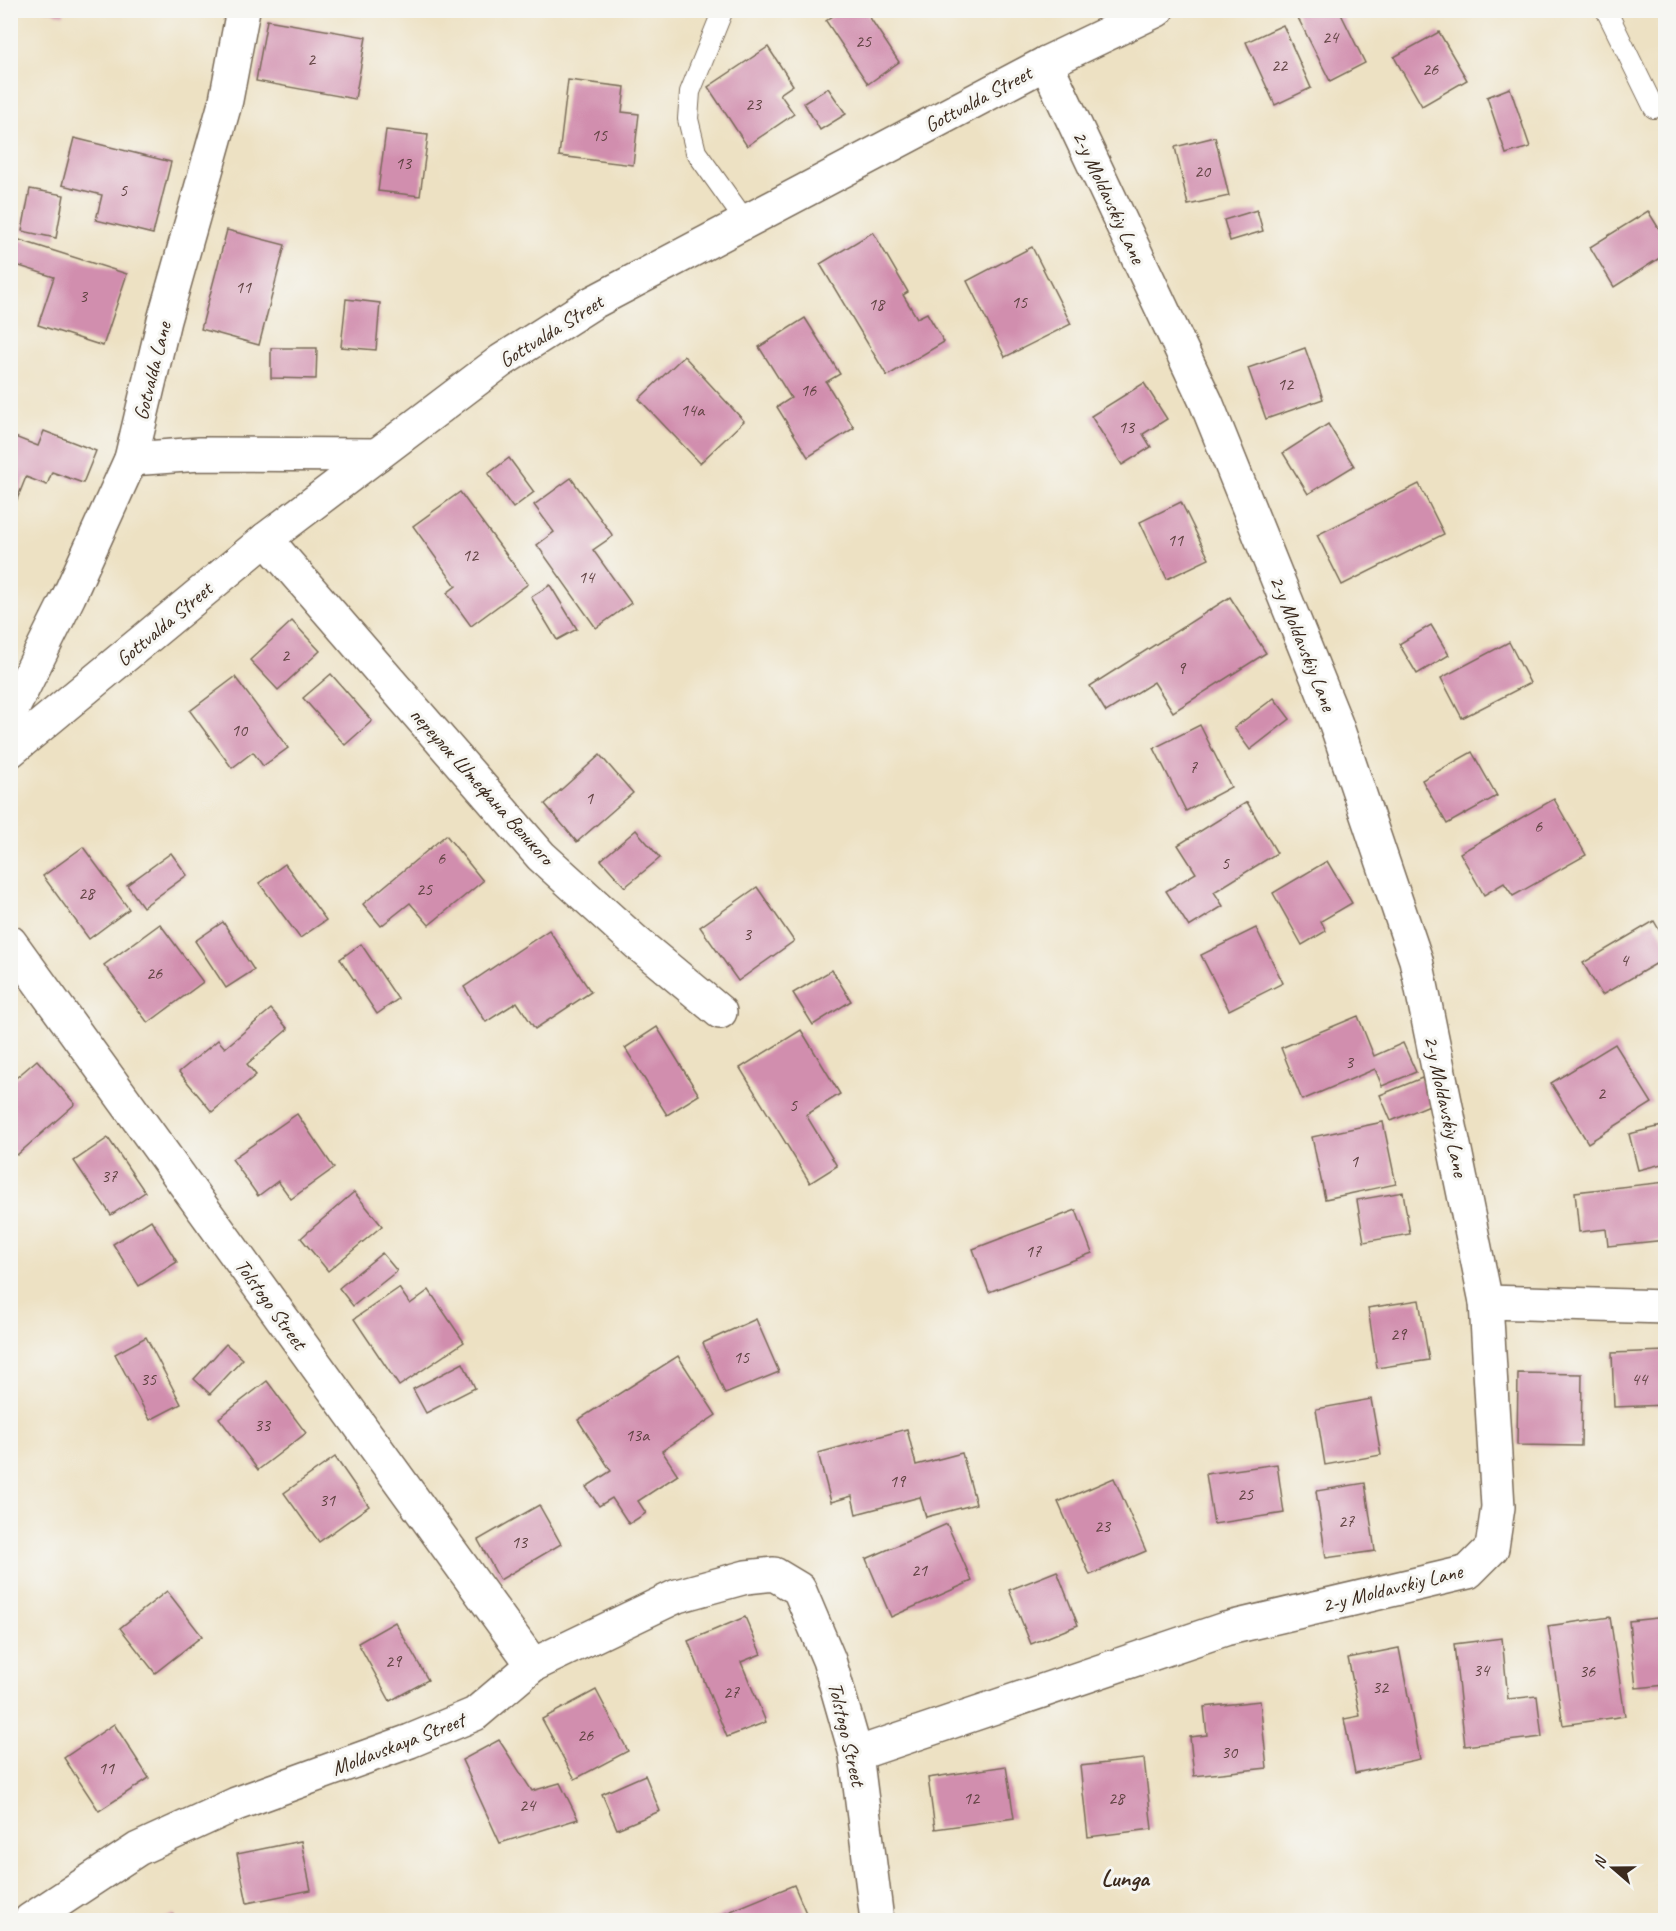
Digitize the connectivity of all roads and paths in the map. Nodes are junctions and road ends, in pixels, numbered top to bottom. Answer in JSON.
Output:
{"nodes":[{"id":1,"x":243,"y":10,"type":"edge"},
{"id":2,"x":723,"y":10,"type":"edge"},
{"id":3,"x":1156,"y":10,"type":"edge"},
{"id":4,"x":1606,"y":10,"type":"edge"},
{"id":5,"x":1046,"y":63,"type":"junction"},
{"id":6,"x":1654,"y":108,"type":"dead end"},
{"id":7,"x":746,"y":222,"type":"junction"},
{"id":8,"x":377,"y":455,"type":"junction"},
{"id":9,"x":131,"y":459,"type":"junction"},
{"id":10,"x":266,"y":540,"type":"junction"},
{"id":11,"x":10,"y":714,"type":"edge"},
{"id":12,"x":10,"y":751,"type":"edge"},
{"id":13,"x":10,"y":942,"type":"edge"},
{"id":14,"x":720,"y":1012,"type":"dead end"},
{"id":15,"x":1486,"y":1302,"type":"junction"},
{"id":16,"x":1665,"y":1307,"type":"edge"},
{"id":17,"x":799,"y":1589,"type":"joint"},
{"id":18,"x":533,"y":1665,"type":"junction"},
{"id":19,"x":856,"y":1754,"type":"junction"},
{"id":20,"x":30,"y":1920,"type":"edge"},
{"id":21,"x":877,"y":1920,"type":"edge"}],
"edges":[{"from":1,"to":9,"type":"street","name":"Gotvalda Lane"},
{"from":2,"to":7,"type":"lane"},
{"from":3,"to":5,"type":"street","name":"Gottvalda Street"},
{"from":4,"to":6,"type":"lane"},
{"from":5,"to":7,"type":"street","name":"Gottvalda Street"},
{"from":5,"to":15,"type":"street","name":"2-y Moldavskiy Lane"},
{"from":7,"to":8,"type":"street","name":"Gottvalda Street"},
{"from":8,"to":9,"type":"street"},
{"from":8,"to":10,"type":"street","name":"Gottvalda Street"},
{"from":9,"to":11,"type":"street","name":"Gotvalda Lane"},
{"from":10,"to":12,"type":"street","name":"Gottvalda Street"},
{"from":10,"to":14,"type":"street","name":"переулок Штефана Великого"},
{"from":13,"to":18,"type":"street","name":"Tolstogo Street"},
{"from":15,"to":16,"type":"street"},
{"from":15,"to":19,"type":"street","name":"2-y Moldavskiy Lane"},
{"from":17,"to":18,"type":"street","name":"Moldavskaya Street"},
{"from":17,"to":19,"type":"street","name":"Tolstogo Street"},
{"from":18,"to":20,"type":"street","name":"Moldavskaya Street"},
{"from":19,"to":21,"type":"street","name":"Tolstogo Street"}]}
